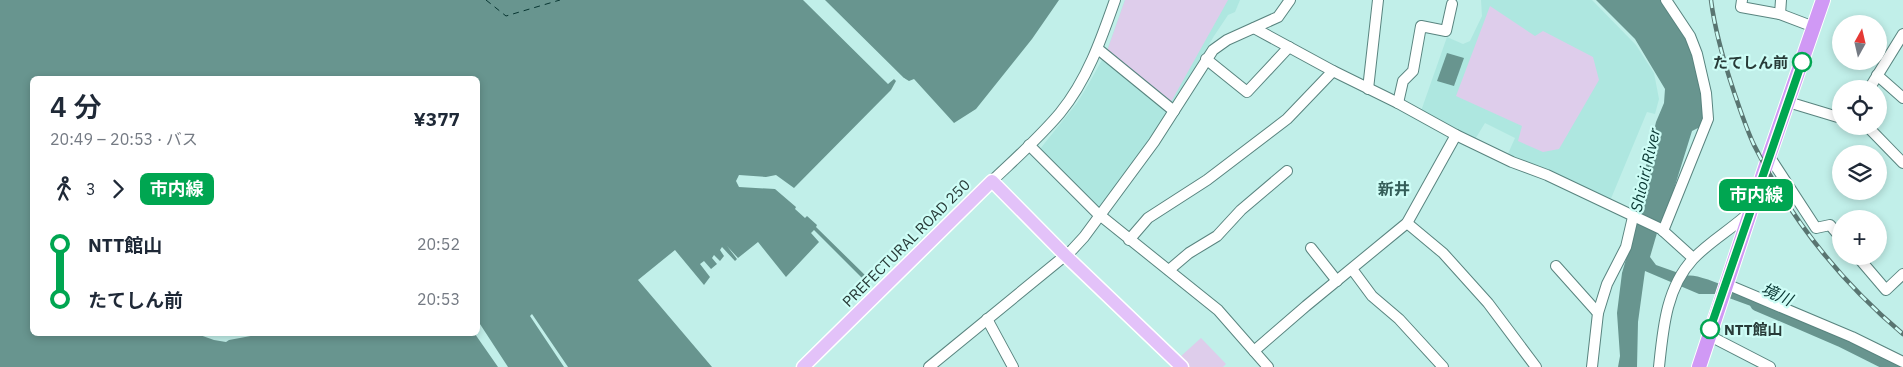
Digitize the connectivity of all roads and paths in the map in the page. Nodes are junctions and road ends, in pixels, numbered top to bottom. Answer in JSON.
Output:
{"nodes":[{"id":1,"x":1115,"y":0,"type":"edge"},
{"id":2,"x":1290,"y":0,"type":"edge"},
{"id":3,"x":1378,"y":0,"type":"edge"},
{"id":4,"x":1666,"y":0,"type":"edge"},
{"id":5,"x":1742,"y":0,"type":"edge"},
{"id":6,"x":1781,"y":0,"type":"edge"},
{"id":7,"x":1823,"y":0,"type":"edge"},
{"id":8,"x":1452,"y":4,"type":"dead end"},
{"id":9,"x":1780,"y":14,"type":"junction"},
{"id":10,"x":1814,"y":27,"type":"junction"},
{"id":11,"x":1254,"y":28,"type":"junction"},
{"id":12,"x":1903,"y":34,"type":"edge"},
{"id":13,"x":1289,"y":47,"type":"junction"},
{"id":14,"x":1098,"y":49,"type":"junction"},
{"id":15,"x":1206,"y":59,"type":"junction"},
{"id":16,"x":1334,"y":71,"type":"junction"},
{"id":17,"x":1877,"y":75,"type":"junction"},
{"id":18,"x":1874,"y":80,"type":"edge"},
{"id":19,"x":1368,"y":88,"type":"junction"},
{"id":20,"x":1902,"y":95,"type":"edge"},
{"id":21,"x":1788,"y":102,"type":"junction"},
{"id":22,"x":1398,"y":103,"type":"junction"},
{"id":23,"x":1174,"y":111,"type":"junction"},
{"id":24,"x":1832,"y":115,"type":"edge"},
{"id":25,"x":1456,"y":135,"type":"junction"},
{"id":26,"x":1876,"y":135,"type":"edge"},
{"id":27,"x":1029,"y":146,"type":"junction"},
{"id":28,"x":1769,"y":156,"type":"junction"},
{"id":29,"x":1903,"y":163,"type":"edge"},
{"id":30,"x":1287,"y":171,"type":"dead end"},
{"id":31,"x":992,"y":181,"type":"junction"},
{"id":32,"x":1751,"y":210,"type":"junction"},
{"id":33,"x":1101,"y":215,"type":"junction"},
{"id":34,"x":1634,"y":218,"type":"junction"},
{"id":35,"x":1408,"y":223,"type":"junction"},
{"id":36,"x":1832,"y":227,"type":"edge"},
{"id":37,"x":1662,"y":230,"type":"junction"},
{"id":38,"x":1129,"y":240,"type":"junction"},
{"id":39,"x":1311,"y":248,"type":"dead end"},
{"id":40,"x":1065,"y":255,"type":"junction"},
{"id":41,"x":1693,"y":258,"type":"junction"},
{"id":42,"x":1865,"y":265,"type":"edge"},
{"id":43,"x":1556,"y":266,"type":"dead end"},
{"id":44,"x":1352,"y":269,"type":"junction"},
{"id":45,"x":1169,"y":270,"type":"junction"},
{"id":46,"x":1903,"y":274,"type":"edge"},
{"id":47,"x":1337,"y":281,"type":"junction"},
{"id":48,"x":1724,"y":289,"type":"junction"},
{"id":49,"x":1598,"y":313,"type":"junction"},
{"id":50,"x":987,"y":318,"type":"junction"},
{"id":51,"x":1708,"y":335,"type":"junction"},
{"id":52,"x":1254,"y":351,"type":"junction"},
{"id":53,"x":1903,"y":362,"type":"edge"},
{"id":54,"x":803,"y":367,"type":"edge"},
{"id":55,"x":929,"y":367,"type":"edge"},
{"id":56,"x":1013,"y":367,"type":"edge"},
{"id":57,"x":1182,"y":367,"type":"edge"},
{"id":58,"x":1268,"y":367,"type":"edge"},
{"id":59,"x":1443,"y":367,"type":"edge"},
{"id":60,"x":1536,"y":367,"type":"edge"},
{"id":61,"x":1592,"y":367,"type":"edge"},
{"id":62,"x":1659,"y":367,"type":"edge"},
{"id":63,"x":1699,"y":367,"type":"edge"},
{"id":64,"x":1770,"y":367,"type":"edge"}],
"edges":[{"from":1,"to":14,"type":"street"},
{"from":2,"to":11,"type":"street"},
{"from":3,"to":19,"type":"street"},
{"from":4,"to":37,"type":"street"},
{"from":5,"to":9,"type":"street"},
{"from":6,"to":9,"type":"street"},
{"from":7,"to":10,"type":"highway"},
{"from":8,"to":22,"type":"street"},
{"from":9,"to":10,"type":"street"},
{"from":10,"to":21,"type":"highway"},
{"from":11,"to":13,"type":"street"},
{"from":11,"to":15,"type":"street"},
{"from":12,"to":17,"type":"street"},
{"from":13,"to":15,"type":"street"},
{"from":13,"to":16,"type":"street"},
{"from":14,"to":23,"type":"street"},
{"from":14,"to":27,"type":"street"},
{"from":15,"to":23,"type":"street"},
{"from":16,"to":19,"type":"street"},
{"from":16,"to":38,"type":"street"},
{"from":17,"to":18,"type":"street"},
{"from":17,"to":20,"type":"street"},
{"from":19,"to":22,"type":"street"},
{"from":21,"to":24,"type":"street"},
{"from":21,"to":28,"type":"highway"},
{"from":22,"to":25,"type":"street"},
{"from":23,"to":33,"type":"street"},
{"from":25,"to":34,"type":"street"},
{"from":25,"to":35,"type":"street"},
{"from":26,"to":29,"type":"street"},
{"from":27,"to":31,"type":"street"},
{"from":27,"to":33,"type":"street"},
{"from":28,"to":32,"type":"highway"},
{"from":28,"to":36,"type":"street"},
{"from":30,"to":45,"type":"street"},
{"from":31,"to":40,"type":"main road","name":"PREFECTURAL ROAD 250"},
{"from":31,"to":54,"type":"main road","name":"PREFECTURAL ROAD 250"},
{"from":32,"to":41,"type":"street"},
{"from":32,"to":48,"type":"highway"},
{"from":33,"to":38,"type":"street"},
{"from":33,"to":40,"type":"street"},
{"from":34,"to":37,"type":"street"},
{"from":34,"to":49,"type":"street"},
{"from":35,"to":44,"type":"street"},
{"from":35,"to":60,"type":"street"},
{"from":37,"to":41,"type":"street"},
{"from":38,"to":45,"type":"street"},
{"from":39,"to":47,"type":"street"},
{"from":40,"to":50,"type":"street"},
{"from":40,"to":57,"type":"main road","name":"PREFECTURAL ROAD 250"},
{"from":41,"to":62,"type":"street"},
{"from":42,"to":46,"type":"street"},
{"from":43,"to":49,"type":"street"},
{"from":44,"to":47,"type":"street"},
{"from":44,"to":59,"type":"street"},
{"from":45,"to":52,"type":"street"},
{"from":47,"to":52,"type":"street"},
{"from":48,"to":51,"type":"highway"},
{"from":48,"to":53,"type":"street"},
{"from":49,"to":61,"type":"street"},
{"from":50,"to":55,"type":"street"},
{"from":50,"to":56,"type":"street"},
{"from":51,"to":63,"type":"highway"},
{"from":51,"to":64,"type":"street"},
{"from":52,"to":58,"type":"street"}]}
